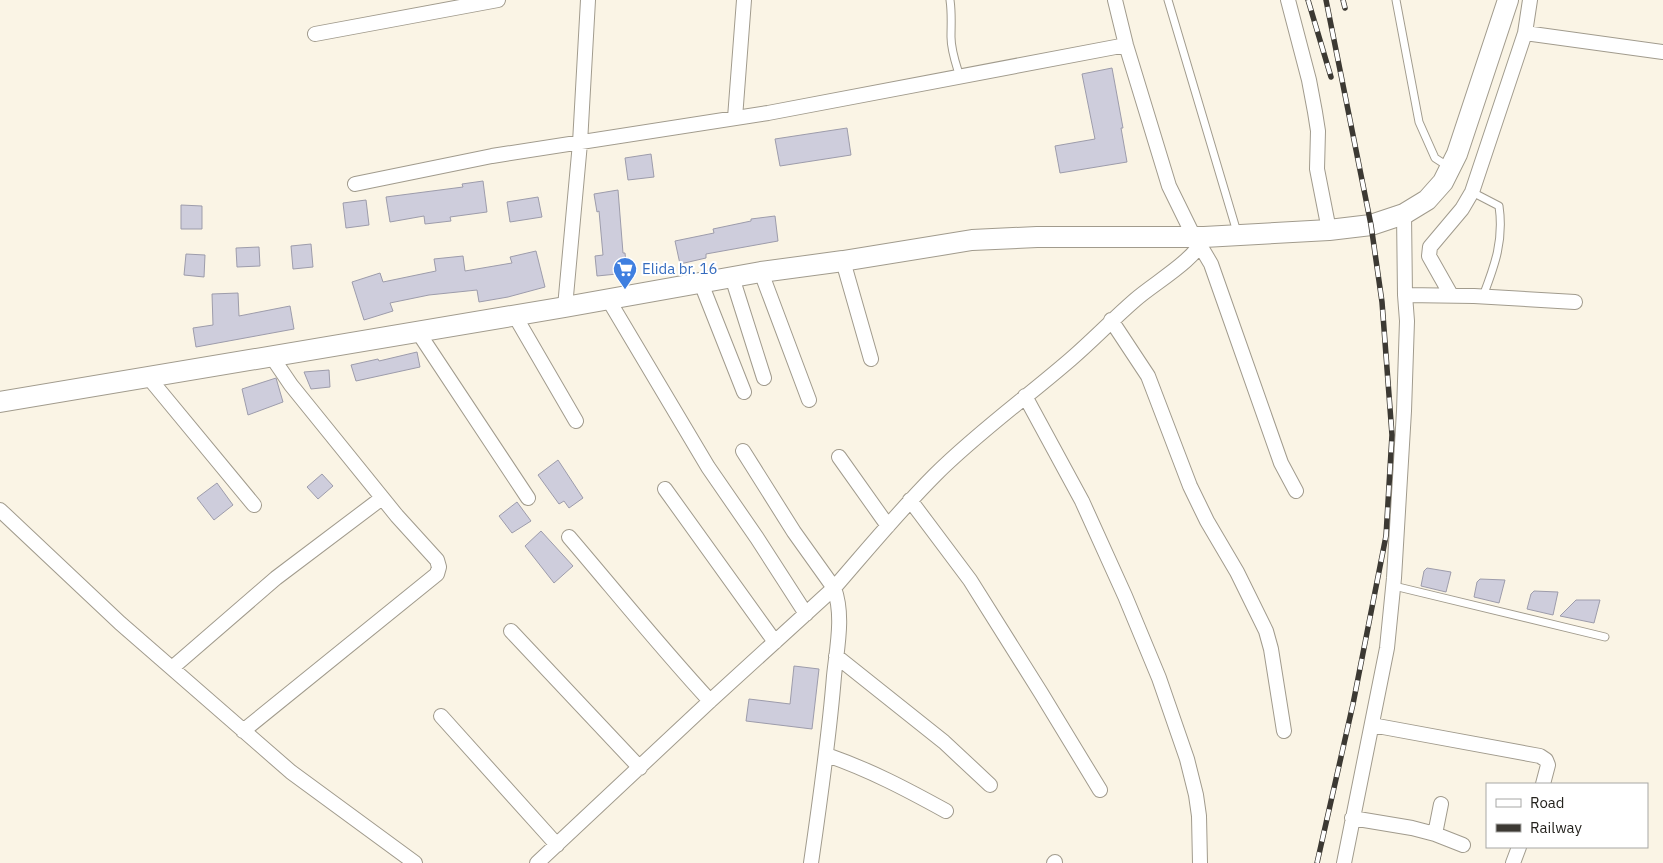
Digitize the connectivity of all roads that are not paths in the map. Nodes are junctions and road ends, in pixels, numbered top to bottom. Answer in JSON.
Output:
{"nodes":[{"id":1,"x":498,"y":0,"type":"edge"},
{"id":2,"x":588,"y":0,"type":"edge"},
{"id":3,"x":744,"y":0,"type":"edge"},
{"id":4,"x":950,"y":0,"type":"edge"},
{"id":5,"x":1115,"y":0,"type":"edge"},
{"id":6,"x":1168,"y":0,"type":"edge"},
{"id":7,"x":1288,"y":0,"type":"edge"},
{"id":8,"x":1396,"y":0,"type":"edge"},
{"id":9,"x":1508,"y":0,"type":"edge"},
{"id":10,"x":1530,"y":0,"type":"edge"},
{"id":11,"x":1526,"y":33,"type":"junction"},
{"id":12,"x":315,"y":34,"type":"dead end"},
{"id":13,"x":1126,"y":45,"type":"junction"},
{"id":14,"x":1663,"y":52,"type":"edge"},
{"id":15,"x":960,"y":77,"type":"junction"},
{"id":16,"x":735,"y":118,"type":"junction"},
{"id":17,"x":580,"y":143,"type":"junction"},
{"id":18,"x":1451,"y":168,"type":"junction"},
{"id":19,"x":355,"y":184,"type":"dead end"},
{"id":20,"x":1472,"y":192,"type":"junction"},
{"id":21,"x":1404,"y":214,"type":"junction"},
{"id":22,"x":1330,"y":230,"type":"junction"},
{"id":23,"x":1238,"y":235,"type":"junction"},
{"id":24,"x":1200,"y":240,"type":"junction"},
{"id":25,"x":843,"y":261,"type":"junction"},
{"id":26,"x":761,"y":272,"type":"junction"},
{"id":27,"x":732,"y":277,"type":"junction"},
{"id":28,"x":701,"y":282,"type":"junction"},
{"id":29,"x":1405,"y":294,"type":"junction"},
{"id":30,"x":1451,"y":295,"type":"junction"},
{"id":31,"x":1483,"y":296,"type":"junction"},
{"id":32,"x":608,"y":299,"type":"junction"},
{"id":33,"x":1575,"y":302,"type":"dead end"},
{"id":34,"x":565,"y":307,"type":"junction"},
{"id":35,"x":514,"y":316,"type":"junction"},
{"id":36,"x":1111,"y":320,"type":"junction"},
{"id":37,"x":418,"y":332,"type":"junction"},
{"id":38,"x":272,"y":357,"type":"junction"},
{"id":39,"x":871,"y":359,"type":"dead end"},
{"id":40,"x":149,"y":378,"type":"junction"},
{"id":41,"x":764,"y":378,"type":"dead end"},
{"id":42,"x":744,"y":392,"type":"dead end"},
{"id":43,"x":1025,"y":396,"type":"junction"},
{"id":44,"x":810,"y":400,"type":"dead end"},
{"id":45,"x":0,"y":402,"type":"edge"},
{"id":46,"x":576,"y":421,"type":"dead end"},
{"id":47,"x":743,"y":451,"type":"dead end"},
{"id":48,"x":839,"y":457,"type":"dead end"},
{"id":49,"x":665,"y":489,"type":"dead end"},
{"id":50,"x":1296,"y":491,"type":"dead end"},
{"id":51,"x":382,"y":498,"type":"junction"},
{"id":52,"x":528,"y":498,"type":"dead end"},
{"id":53,"x":910,"y":500,"type":"junction"},
{"id":54,"x":254,"y":505,"type":"dead end"},
{"id":55,"x":0,"y":510,"type":"edge"},
{"id":56,"x":888,"y":526,"type":"junction"},
{"id":57,"x":569,"y":537,"type":"dead end"},
{"id":58,"x":1394,"y":586,"type":"junction"},
{"id":59,"x":834,"y":588,"type":"junction"},
{"id":60,"x":806,"y":614,"type":"junction"},
{"id":61,"x":511,"y":631,"type":"dead end"},
{"id":62,"x":1605,"y":637,"type":"dead end"},
{"id":63,"x":775,"y":642,"type":"junction"},
{"id":64,"x":836,"y":656,"type":"junction"},
{"id":65,"x":172,"y":668,"type":"junction"},
{"id":66,"x":710,"y":701,"type":"junction"},
{"id":67,"x":441,"y":716,"type":"dead end"},
{"id":68,"x":1372,"y":725,"type":"junction"},
{"id":69,"x":244,"y":731,"type":"junction"},
{"id":70,"x":1284,"y":731,"type":"dead end"},
{"id":71,"x":827,"y":755,"type":"junction"},
{"id":72,"x":640,"y":768,"type":"junction"},
{"id":73,"x":1543,"y":783,"type":"edge"},
{"id":74,"x":990,"y":784,"type":"dead end"},
{"id":75,"x":1100,"y":790,"type":"dead end"},
{"id":76,"x":1441,"y":804,"type":"dead end"},
{"id":77,"x":946,"y":811,"type":"dead end"},
{"id":78,"x":1352,"y":818,"type":"junction"},
{"id":79,"x":1435,"y":834,"type":"junction"},
{"id":80,"x":557,"y":845,"type":"junction"},
{"id":81,"x":1462,"y":845,"type":"dead end"},
{"id":82,"x":1519,"y":848,"type":"edge"},
{"id":83,"x":415,"y":863,"type":"edge"},
{"id":84,"x":537,"y":863,"type":"edge"},
{"id":85,"x":811,"y":863,"type":"edge"},
{"id":86,"x":1200,"y":863,"type":"edge"},
{"id":87,"x":1344,"y":863,"type":"edge"},
{"id":88,"x":1514,"y":863,"type":"edge"}],
"edges":[{"from":1,"to":12,"type":"street"},
{"from":2,"to":17,"type":"street"},
{"from":3,"to":16,"type":"street"},
{"from":4,"to":15,"type":"lane"},
{"from":5,"to":13,"type":"street"},
{"from":6,"to":23,"type":"lane"},
{"from":7,"to":22,"type":"street"},
{"from":8,"to":18,"type":"lane"},
{"from":9,"to":18,"type":"main road"},
{"from":10,"to":11,"type":"street"},
{"from":11,"to":14,"type":"street"},
{"from":11,"to":20,"type":"street"},
{"from":13,"to":15,"type":"street"},
{"from":13,"to":24,"type":"street"},
{"from":15,"to":16,"type":"street"},
{"from":16,"to":17,"type":"street"},
{"from":17,"to":19,"type":"street"},
{"from":17,"to":34,"type":"street"},
{"from":18,"to":21,"type":"main road"},
{"from":20,"to":30,"type":"street"},
{"from":20,"to":31,"type":"lane"},
{"from":21,"to":22,"type":"main road"},
{"from":21,"to":29,"type":"street"},
{"from":22,"to":23,"type":"main road"},
{"from":23,"to":24,"type":"main road"},
{"from":24,"to":25,"type":"main road"},
{"from":24,"to":36,"type":"street"},
{"from":24,"to":50,"type":"street"},
{"from":25,"to":26,"type":"main road"},
{"from":25,"to":39,"type":"street"},
{"from":26,"to":27,"type":"main road"},
{"from":26,"to":44,"type":"street"},
{"from":27,"to":28,"type":"main road"},
{"from":27,"to":41,"type":"street"},
{"from":28,"to":32,"type":"main road"},
{"from":28,"to":42,"type":"street"},
{"from":29,"to":30,"type":"street"},
{"from":29,"to":58,"type":"street"},
{"from":30,"to":31,"type":"street"},
{"from":31,"to":33,"type":"street"},
{"from":32,"to":34,"type":"main road"},
{"from":32,"to":60,"type":"street"},
{"from":34,"to":35,"type":"main road"},
{"from":35,"to":37,"type":"main road"},
{"from":35,"to":46,"type":"street"},
{"from":36,"to":43,"type":"street"},
{"from":36,"to":70,"type":"street"},
{"from":37,"to":38,"type":"main road"},
{"from":37,"to":52,"type":"street"},
{"from":38,"to":40,"type":"main road"},
{"from":38,"to":51,"type":"street"},
{"from":40,"to":45,"type":"main road"},
{"from":40,"to":54,"type":"street"},
{"from":43,"to":53,"type":"street"},
{"from":43,"to":86,"type":"street"},
{"from":47,"to":59,"type":"street"},
{"from":48,"to":56,"type":"street"},
{"from":49,"to":63,"type":"street"},
{"from":51,"to":65,"type":"street"},
{"from":51,"to":69,"type":"street"},
{"from":53,"to":56,"type":"street"},
{"from":53,"to":75,"type":"street"},
{"from":55,"to":65,"type":"street"},
{"from":56,"to":59,"type":"street"},
{"from":57,"to":66,"type":"street"},
{"from":58,"to":62,"type":"lane"},
{"from":58,"to":68,"type":"street"},
{"from":59,"to":60,"type":"street"},
{"from":59,"to":64,"type":"street"},
{"from":60,"to":63,"type":"street"},
{"from":61,"to":72,"type":"street"},
{"from":63,"to":66,"type":"street"},
{"from":64,"to":71,"type":"street"},
{"from":64,"to":74,"type":"street"},
{"from":65,"to":69,"type":"street"},
{"from":66,"to":72,"type":"street"},
{"from":67,"to":80,"type":"street"},
{"from":68,"to":73,"type":"street"},
{"from":68,"to":78,"type":"street"},
{"from":69,"to":83,"type":"street"},
{"from":71,"to":77,"type":"street"},
{"from":71,"to":85,"type":"street"},
{"from":72,"to":80,"type":"street"},
{"from":76,"to":79,"type":"street"},
{"from":78,"to":79,"type":"street"},
{"from":78,"to":87,"type":"street"},
{"from":79,"to":81,"type":"street"},
{"from":80,"to":84,"type":"street"},
{"from":82,"to":88,"type":"street"}]}
